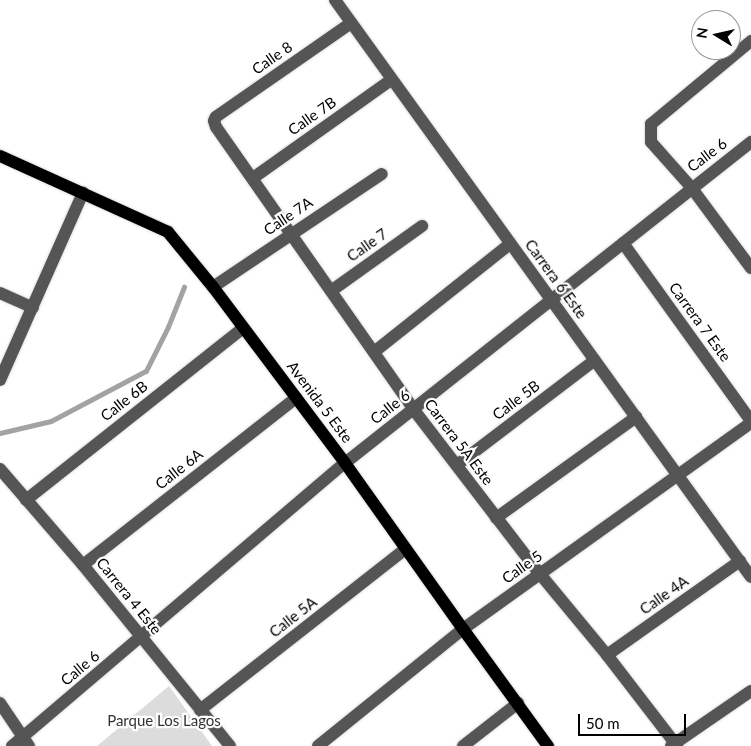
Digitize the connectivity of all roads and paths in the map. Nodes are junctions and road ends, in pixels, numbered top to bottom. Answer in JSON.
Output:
{"nodes":[{"id":1,"x":335,"y":0,"type":"edge"},
{"id":2,"x":351,"y":23,"type":"junction"},
{"id":3,"x":751,"y":41,"type":"edge"},
{"id":4,"x":391,"y":80,"type":"junction"},
{"id":5,"x":214,"y":122,"type":"joint"},
{"id":6,"x":751,"y":142,"type":"edge"},
{"id":7,"x":0,"y":156,"type":"edge"},
{"id":8,"x":382,"y":174,"type":"dead end"},
{"id":9,"x":253,"y":178,"type":"junction"},
{"id":10,"x":691,"y":187,"type":"junction"},
{"id":11,"x":83,"y":193,"type":"junction"},
{"id":12,"x":422,"y":226,"type":"dead end"},
{"id":13,"x":291,"y":234,"type":"junction"},
{"id":14,"x":623,"y":243,"type":"junction"},
{"id":15,"x":510,"y":244,"type":"junction"},
{"id":16,"x":751,"y":268,"type":"edge"},
{"id":17,"x":213,"y":287,"type":"junction"},
{"id":18,"x":331,"y":291,"type":"junction"},
{"id":19,"x":0,"y":293,"type":"edge"},
{"id":20,"x":552,"y":301,"type":"junction"},
{"id":21,"x":34,"y":308,"type":"junction"},
{"id":22,"x":243,"y":328,"type":"junction"},
{"id":23,"x":374,"y":352,"type":"junction"},
{"id":24,"x":595,"y":360,"type":"junction"},
{"id":25,"x":0,"y":380,"type":"edge"},
{"id":26,"x":296,"y":398,"type":"junction"},
{"id":27,"x":414,"y":410,"type":"junction"},
{"id":28,"x":636,"y":417,"type":"junction"},
{"id":29,"x":751,"y":422,"type":"edge"},
{"id":30,"x":345,"y":462,"type":"junction"},
{"id":31,"x":457,"y":465,"type":"junction"},
{"id":32,"x":0,"y":469,"type":"edge"},
{"id":33,"x":679,"y":476,"type":"junction"},
{"id":34,"x":26,"y":500,"type":"junction"},
{"id":35,"x":496,"y":518,"type":"junction"},
{"id":36,"x":405,"y":549,"type":"junction"},
{"id":37,"x":740,"y":561,"type":"junction"},
{"id":38,"x":83,"y":566,"type":"junction"},
{"id":39,"x":540,"y":574,"type":"junction"},
{"id":40,"x":751,"y":577,"type":"edge"},
{"id":41,"x":462,"y":629,"type":"junction"},
{"id":42,"x":142,"y":638,"type":"junction"},
{"id":43,"x":607,"y":655,"type":"junction"},
{"id":44,"x":751,"y":691,"type":"edge"},
{"id":45,"x":0,"y":703,"type":"edge"},
{"id":46,"x":518,"y":703,"type":"junction"},
{"id":47,"x":200,"y":710,"type":"junction"},
{"id":48,"x":26,"y":742,"type":"edge"},
{"id":49,"x":674,"y":745,"type":"edge"},
{"id":50,"x":12,"y":746,"type":"edge"},
{"id":51,"x":230,"y":746,"type":"edge"},
{"id":52,"x":318,"y":746,"type":"edge"},
{"id":53,"x":463,"y":746,"type":"edge"},
{"id":54,"x":548,"y":746,"type":"edge"}],
"edges":[{"from":1,"to":2,"type":"street","name":"Carrera 6 Este"},
{"from":2,"to":4,"type":"street","name":"Carrera 6 Este"},
{"from":2,"to":5,"type":"street","name":"Calle 8"},
{"from":3,"to":10,"type":"street"},
{"from":4,"to":9,"type":"street","name":"Calle 7B"},
{"from":4,"to":15,"type":"street","name":"Carrera 6 Este"},
{"from":5,"to":9,"type":"street","name":"Carrera 5A Este"},
{"from":6,"to":10,"type":"street","name":"Calle 6"},
{"from":7,"to":11,"type":"main road","name":"Avenida 5 Este"},
{"from":8,"to":13,"type":"street","name":"Calle 7A"},
{"from":9,"to":13,"type":"street","name":"Carrera 5A Este"},
{"from":10,"to":14,"type":"street","name":"Calle 6"},
{"from":10,"to":16,"type":"street"},
{"from":11,"to":17,"type":"main road","name":"Avenida 5 Este"},
{"from":11,"to":21,"type":"street"},
{"from":12,"to":18,"type":"street","name":"Calle 7"},
{"from":13,"to":17,"type":"street","name":"Calle 7A"},
{"from":13,"to":18,"type":"street","name":"Carrera 5A Este"},
{"from":14,"to":20,"type":"street","name":"Calle 6"},
{"from":14,"to":29,"type":"street","name":"Carrera 7 Este"},
{"from":15,"to":20,"type":"street","name":"Carrera 6 Este"},
{"from":15,"to":23,"type":"street"},
{"from":17,"to":22,"type":"main road","name":"Avenida 5 Este"},
{"from":18,"to":23,"type":"street","name":"Carrera 5A Este"},
{"from":19,"to":21,"type":"street"},
{"from":20,"to":24,"type":"street","name":"Carrera 6 Este"},
{"from":20,"to":27,"type":"street","name":"Calle 6"},
{"from":21,"to":25,"type":"street"},
{"from":22,"to":26,"type":"main road","name":"Avenida 5 Este"},
{"from":22,"to":34,"type":"street","name":"Calle 6B"},
{"from":23,"to":27,"type":"street","name":"Carrera 5A Este"},
{"from":24,"to":28,"type":"street","name":"Carrera 6 Este"},
{"from":24,"to":31,"type":"street","name":"Calle 5B"},
{"from":26,"to":30,"type":"main road","name":"Avenida 5 Este"},
{"from":26,"to":38,"type":"street","name":"Calle 6A"},
{"from":27,"to":30,"type":"street","name":"Calle 6"},
{"from":27,"to":31,"type":"street","name":"Carrera 5A Este"},
{"from":28,"to":33,"type":"street","name":"Carrera 6 Este"},
{"from":28,"to":35,"type":"street"},
{"from":29,"to":33,"type":"street","name":"Calle 5"},
{"from":30,"to":36,"type":"main road","name":"Avenida 5 Este"},
{"from":30,"to":42,"type":"street","name":"Calle 6"},
{"from":31,"to":35,"type":"street","name":"Carrera 5A Este"},
{"from":32,"to":34,"type":"street","name":"Carrera 4 Este"},
{"from":33,"to":37,"type":"street","name":"Carrera 6 Este"},
{"from":33,"to":39,"type":"street","name":"Calle 5"},
{"from":34,"to":38,"type":"street","name":"Carrera 4 Este"},
{"from":35,"to":39,"type":"street","name":"Carrera 5A Este"},
{"from":36,"to":41,"type":"main road","name":"Avenida 5 Este"},
{"from":36,"to":47,"type":"street","name":"Calle 5A"},
{"from":37,"to":40,"type":"street","name":"Carrera 6 Este"},
{"from":37,"to":43,"type":"street","name":"Calle 4A"},
{"from":38,"to":42,"type":"street","name":"Carrera 4 Este"},
{"from":39,"to":41,"type":"street","name":"Calle 5"},
{"from":39,"to":43,"type":"street","name":"Carrera 5A Este"},
{"from":41,"to":46,"type":"main road","name":"Avenida 5 Este"},
{"from":41,"to":52,"type":"street","name":"Calle 5"},
{"from":42,"to":47,"type":"street","name":"Carrera 4 Este"},
{"from":42,"to":48,"type":"street","name":"Calle 6"},
{"from":43,"to":49,"type":"street","name":"Carrera 5A Este"},
{"from":44,"to":49,"type":"street"},
{"from":45,"to":48,"type":"street"},
{"from":46,"to":53,"type":"street"},
{"from":46,"to":54,"type":"main road","name":"Avenida 5 Este"},
{"from":47,"to":51,"type":"street","name":"Carrera 4 Este"},
{"from":48,"to":50,"type":"street","name":"Calle 6"}]}
